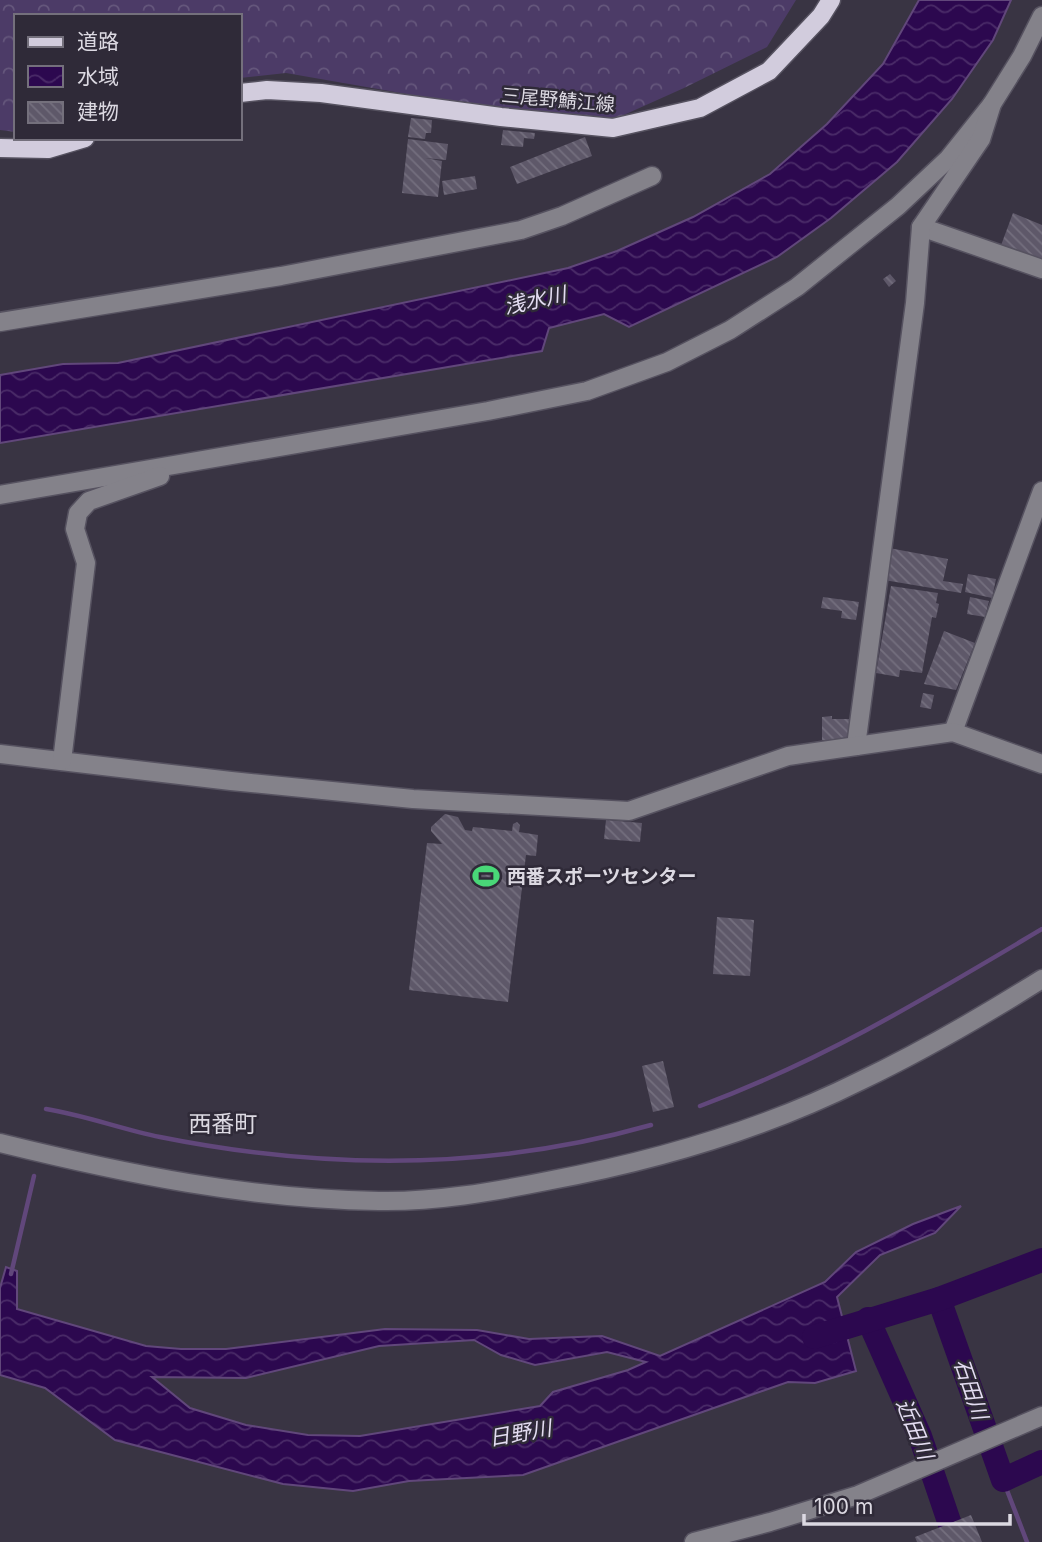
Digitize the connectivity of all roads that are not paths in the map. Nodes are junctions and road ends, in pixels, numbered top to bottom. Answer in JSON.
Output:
{"nodes":[{"id":1,"x":831,"y":0,"type":"edge"},
{"id":2,"x":1042,"y":16,"type":"edge"},
{"id":3,"x":242,"y":93,"type":"edge"},
{"id":4,"x":992,"y":104,"type":"junction"},
{"id":5,"x":78,"y":140,"type":"edge"},
{"id":6,"x":0,"y":148,"type":"edge"},
{"id":7,"x":652,"y":176,"type":"dead end"},
{"id":8,"x":922,"y":227,"type":"junction"},
{"id":9,"x":1042,"y":269,"type":"edge"},
{"id":10,"x":0,"y":323,"type":"edge"},
{"id":11,"x":185,"y":463,"type":"junction"},
{"id":12,"x":1042,"y":491,"type":"edge"},
{"id":13,"x":0,"y":495,"type":"edge"},
{"id":14,"x":953,"y":732,"type":"junction"},
{"id":15,"x":856,"y":746,"type":"junction"},
{"id":16,"x":0,"y":754,"type":"edge"},
{"id":17,"x":62,"y":761,"type":"junction"},
{"id":18,"x":1042,"y":764,"type":"edge"},
{"id":19,"x":1042,"y":979,"type":"edge"},
{"id":20,"x":0,"y":1143,"type":"edge"},
{"id":21,"x":1042,"y":1416,"type":"edge"},
{"id":22,"x":694,"y":1542,"type":"edge"}],
"edges":[{"from":1,"to":3,"type":"main road","name":"三尾野鯖江線"},
{"from":2,"to":4,"type":"street"},
{"from":4,"to":8,"type":"street"},
{"from":4,"to":11,"type":"street"},
{"from":5,"to":6,"type":"main road"},
{"from":7,"to":10,"type":"street"},
{"from":8,"to":9,"type":"street"},
{"from":8,"to":15,"type":"street"},
{"from":11,"to":13,"type":"street"},
{"from":11,"to":17,"type":"street"},
{"from":12,"to":14,"type":"street"},
{"from":14,"to":15,"type":"street"},
{"from":14,"to":18,"type":"street"},
{"from":15,"to":17,"type":"street"},
{"from":16,"to":17,"type":"street"},
{"from":19,"to":20,"type":"street"},
{"from":21,"to":22,"type":"street"}]}
